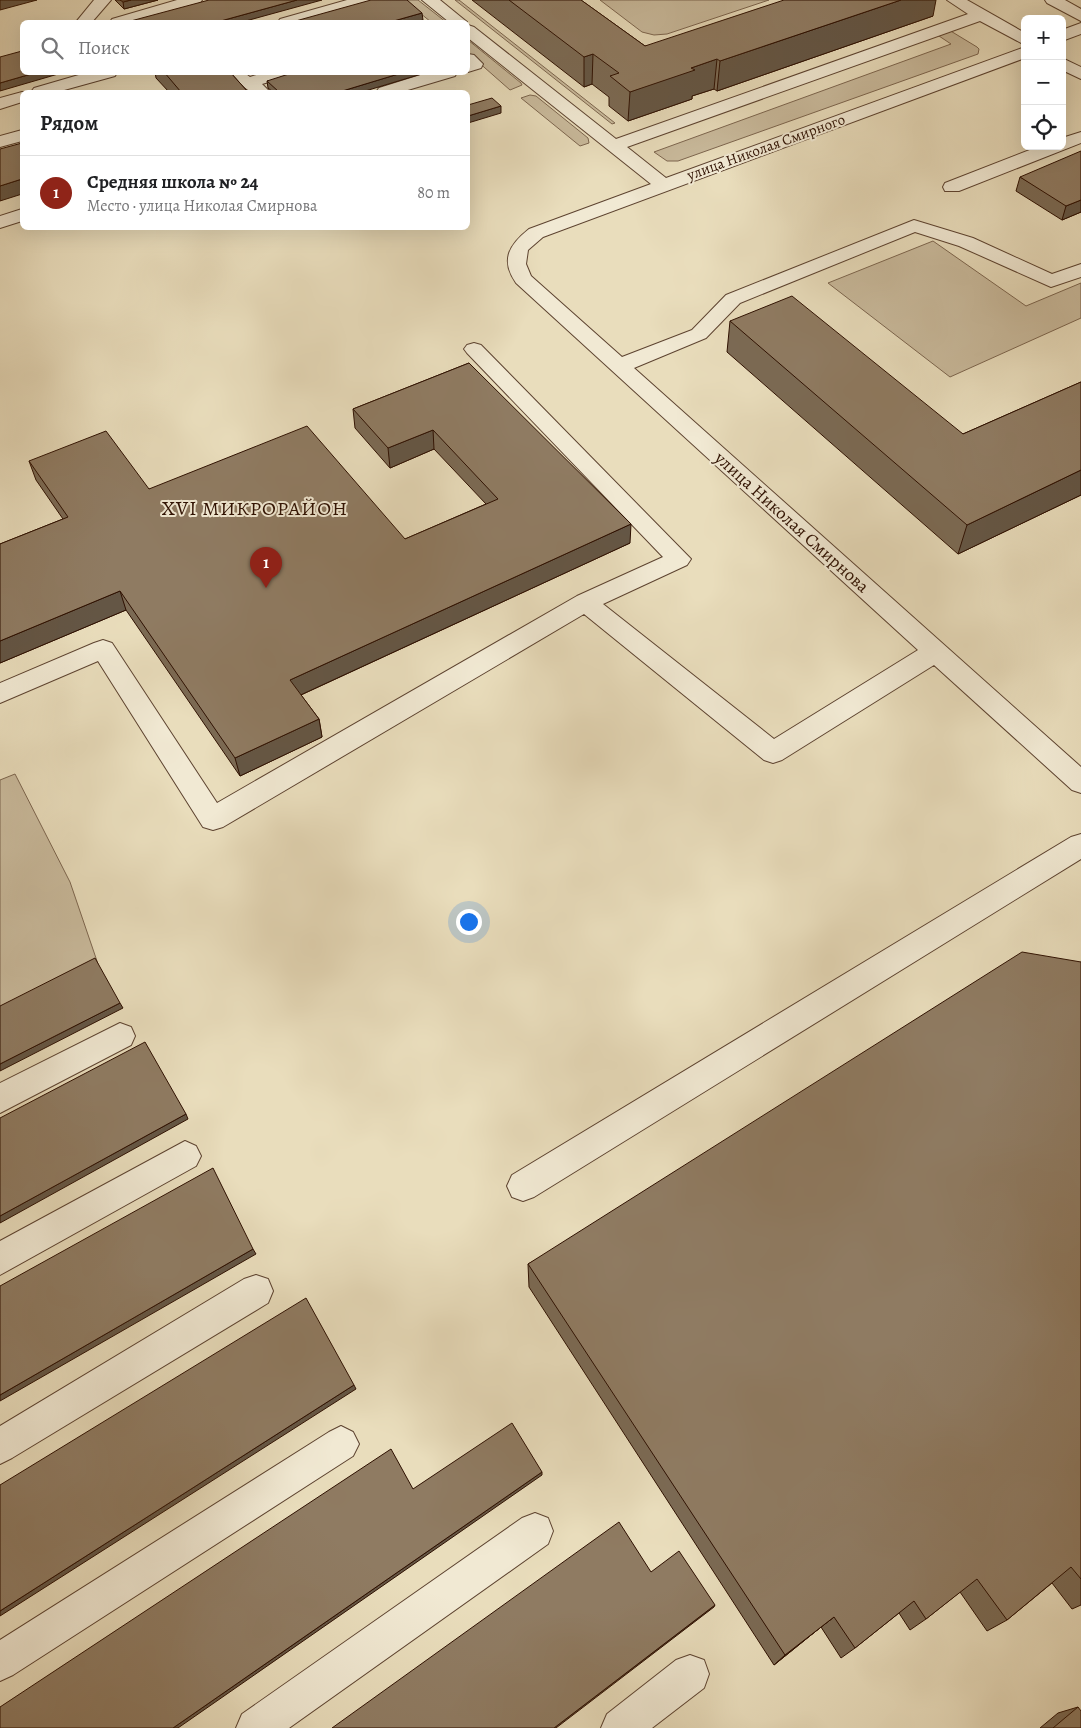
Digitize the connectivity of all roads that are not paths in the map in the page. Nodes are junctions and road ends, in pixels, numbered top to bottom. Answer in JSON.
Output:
{"nodes":[{"id":1,"x":102,"y":0,"type":"edge"},
{"id":2,"x":194,"y":0,"type":"edge"},
{"id":3,"x":365,"y":0,"type":"edge"},
{"id":4,"x":430,"y":0,"type":"edge"},
{"id":5,"x":955,"y":0,"type":"edge"},
{"id":6,"x":1053,"y":0,"type":"edge"},
{"id":7,"x":981,"y":15,"type":"junction"},
{"id":8,"x":1081,"y":16,"type":"edge"},
{"id":9,"x":86,"y":20,"type":"edge"},
{"id":10,"x":125,"y":20,"type":"edge"},
{"id":11,"x":293,"y":20,"type":"edge"},
{"id":12,"x":456,"y":20,"type":"edge"},
{"id":13,"x":1081,"y":28,"type":"edge"},
{"id":14,"x":470,"y":32,"type":"edge"},
{"id":15,"x":1066,"y":34,"type":"edge"},
{"id":16,"x":1021,"y":38,"type":"edge"},
{"id":17,"x":1021,"y":53,"type":"edge"},
{"id":18,"x":1066,"y":65,"type":"edge"},
{"id":19,"x":1081,"y":74,"type":"edge"},
{"id":20,"x":99,"y":75,"type":"edge"},
{"id":21,"x":235,"y":75,"type":"edge"},
{"id":22,"x":279,"y":75,"type":"edge"},
{"id":23,"x":439,"y":75,"type":"edge"},
{"id":24,"x":255,"y":88,"type":"edge"},
{"id":25,"x":47,"y":90,"type":"edge"},
{"id":26,"x":391,"y":90,"type":"edge"},
{"id":27,"x":20,"y":99,"type":"edge"},
{"id":28,"x":0,"y":104,"type":"edge"},
{"id":29,"x":20,"y":136,"type":"edge"},
{"id":30,"x":1081,"y":137,"type":"edge"},
{"id":31,"x":0,"y":142,"type":"edge"},
{"id":32,"x":1066,"y":143,"type":"edge"},
{"id":33,"x":613,"y":146,"type":"junction"},
{"id":34,"x":1047,"y":150,"type":"edge"},
{"id":35,"x":662,"y":185,"type":"junction"},
{"id":36,"x":952,"y":187,"type":"dead end"},
{"id":37,"x":20,"y":217,"type":"edge"},
{"id":38,"x":0,"y":222,"type":"edge"},
{"id":39,"x":515,"y":254,"type":"joint"},
{"id":40,"x":1081,"y":270,"type":"edge"},
{"id":41,"x":474,"y":349,"type":"dead end"},
{"id":42,"x":619,"y":366,"type":"junction"},
{"id":43,"x":585,"y":602,"type":"junction"},
{"id":44,"x":935,"y":652,"type":"junction"},
{"id":45,"x":0,"y":694,"type":"edge"},
{"id":46,"x":1081,"y":783,"type":"edge"},
{"id":47,"x":1081,"y":845,"type":"edge"},
{"id":48,"x":120,"y":1036,"type":"dead end"},
{"id":49,"x":0,"y":1099,"type":"edge"},
{"id":50,"x":185,"y":1156,"type":"dead end"},
{"id":51,"x":523,"y":1186,"type":"dead end"},
{"id":52,"x":0,"y":1260,"type":"edge"},
{"id":53,"x":256,"y":1291,"type":"dead end"},
{"id":54,"x":341,"y":1444,"type":"dead end"},
{"id":55,"x":0,"y":1446,"type":"edge"},
{"id":56,"x":535,"y":1531,"type":"dead end"},
{"id":57,"x":0,"y":1662,"type":"edge"},
{"id":58,"x":690,"y":1674,"type":"dead end"},
{"id":59,"x":256,"y":1728,"type":"edge"},
{"id":60,"x":621,"y":1728,"type":"edge"}],
"edges":[{"from":1,"to":9,"type":"street"},
{"from":2,"to":10,"type":"street"},
{"from":3,"to":11,"type":"street"},
{"from":4,"to":12,"type":"street"},
{"from":5,"to":7,"type":"street"},
{"from":6,"to":8,"type":"street"},
{"from":7,"to":16,"type":"street"},
{"from":7,"to":33,"type":"street"},
{"from":13,"to":15,"type":"street"},
{"from":14,"to":33,"type":"street"},
{"from":17,"to":35,"type":"street","name":"улица Николая Смирного"},
{"from":18,"to":19,"type":"street"},
{"from":20,"to":25,"type":"street"},
{"from":21,"to":24,"type":"street"},
{"from":22,"to":24,"type":"street"},
{"from":23,"to":26,"type":"street"},
{"from":27,"to":28,"type":"street"},
{"from":29,"to":31,"type":"street"},
{"from":30,"to":32,"type":"street"},
{"from":33,"to":35,"type":"street"},
{"from":34,"to":36,"type":"street"},
{"from":35,"to":39,"type":"street","name":"улица Николая Смирного"},
{"from":37,"to":38,"type":"street"},
{"from":39,"to":42,"type":"street","name":"улица Николая Смирнова"},
{"from":40,"to":42,"type":"street"},
{"from":41,"to":43,"type":"street"},
{"from":42,"to":44,"type":"street","name":"улица Николая Смирнова"},
{"from":43,"to":44,"type":"street"},
{"from":43,"to":45,"type":"street"},
{"from":44,"to":46,"type":"street","name":"улица Николая Смирнова"},
{"from":47,"to":51,"type":"street"},
{"from":48,"to":49,"type":"street"},
{"from":50,"to":52,"type":"street"},
{"from":53,"to":55,"type":"street"},
{"from":54,"to":57,"type":"street"},
{"from":56,"to":59,"type":"street"},
{"from":58,"to":60,"type":"street"}]}
